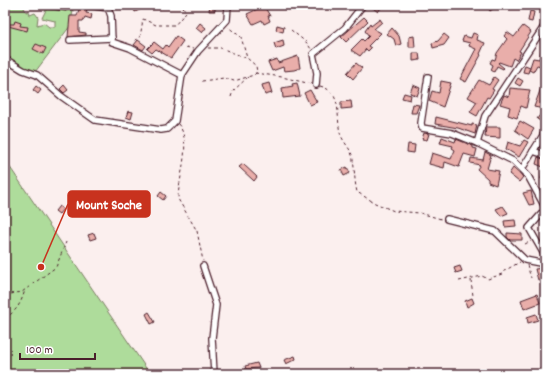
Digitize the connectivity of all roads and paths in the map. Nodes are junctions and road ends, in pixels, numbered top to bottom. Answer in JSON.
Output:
{"nodes":[{"id":1,"x":88,"y":5,"type":"edge"},
{"id":2,"x":182,"y":5,"type":"edge"},
{"id":3,"x":228,"y":5,"type":"edge"},
{"id":4,"x":363,"y":5,"type":"edge"},
{"id":5,"x":107,"y":7,"type":"edge"},
{"id":6,"x":224,"y":24,"type":"junction"},
{"id":7,"x":545,"y":25,"type":"edge"},
{"id":8,"x":292,"y":30,"type":"dead end"},
{"id":9,"x":112,"y":38,"type":"junction"},
{"id":10,"x":70,"y":40,"type":"dead end"},
{"id":11,"x":135,"y":40,"type":"dead end"},
{"id":12,"x":186,"y":47,"type":"dead end"},
{"id":13,"x":198,"y":51,"type":"junction"},
{"id":14,"x":313,"y":54,"type":"junction"},
{"id":15,"x":247,"y":58,"type":"junction"},
{"id":16,"x":5,"y":60,"type":"edge"},
{"id":17,"x":255,"y":73,"type":"junction"},
{"id":18,"x":182,"y":75,"type":"junction"},
{"id":19,"x":249,"y":77,"type":"junction"},
{"id":20,"x":428,"y":77,"type":"dead end"},
{"id":21,"x":202,"y":81,"type":"dead end"},
{"id":22,"x":316,"y":85,"type":"junction"},
{"id":23,"x":231,"y":97,"type":"dead end"},
{"id":24,"x":175,"y":121,"type":"junction"},
{"id":25,"x":545,"y":132,"type":"edge"},
{"id":26,"x":477,"y":143,"type":"junction"},
{"id":27,"x":533,"y":151,"type":"junction"},
{"id":28,"x":545,"y":155,"type":"edge"},
{"id":29,"x":522,"y":169,"type":"junction"},
{"id":30,"x":545,"y":208,"type":"edge"},
{"id":31,"x":447,"y":219,"type":"joint"},
{"id":32,"x":66,"y":242,"type":"dead end"},
{"id":33,"x":545,"y":256,"type":"edge"},
{"id":34,"x":525,"y":260,"type":"junction"},
{"id":35,"x":545,"y":264,"type":"edge"},
{"id":36,"x":203,"y":266,"type":"joint"},
{"id":37,"x":531,"y":278,"type":"dead end"},
{"id":38,"x":470,"y":279,"type":"junction"},
{"id":39,"x":459,"y":281,"type":"dead end"},
{"id":40,"x":26,"y":289,"type":"junction"},
{"id":41,"x":5,"y":295,"type":"edge"},
{"id":42,"x":473,"y":296,"type":"dead end"},
{"id":43,"x":5,"y":318,"type":"edge"},
{"id":44,"x":214,"y":374,"type":"edge"}],
"edges":[{"from":1,"to":5,"type":"street"},
{"from":2,"to":11,"type":"path"},
{"from":3,"to":6,"type":"street"},
{"from":4,"to":14,"type":"street"},
{"from":5,"to":9,"type":"street"},
{"from":6,"to":13,"type":"street"},
{"from":6,"to":15,"type":"path"},
{"from":7,"to":26,"type":"street"},
{"from":8,"to":14,"type":"path"},
{"from":9,"to":10,"type":"street"},
{"from":9,"to":18,"type":"street"},
{"from":12,"to":13,"type":"path"},
{"from":13,"to":15,"type":"path"},
{"from":13,"to":18,"type":"street"},
{"from":14,"to":22,"type":"street"},
{"from":15,"to":17,"type":"path"},
{"from":16,"to":24,"type":"street"},
{"from":17,"to":19,"type":"path"},
{"from":17,"to":22,"type":"path"},
{"from":18,"to":24,"type":"street"},
{"from":19,"to":21,"type":"path"},
{"from":19,"to":23,"type":"path"},
{"from":20,"to":26,"type":"street"},
{"from":22,"to":31,"type":"path"},
{"from":24,"to":36,"type":"path"},
{"from":25,"to":27,"type":"street"},
{"from":26,"to":29,"type":"street"},
{"from":27,"to":28,"type":"street"},
{"from":27,"to":29,"type":"street"},
{"from":29,"to":30,"type":"street"},
{"from":30,"to":33,"type":"street"},
{"from":31,"to":34,"type":"street"},
{"from":32,"to":40,"type":"path"},
{"from":34,"to":35,"type":"street"},
{"from":34,"to":37,"type":"path"},
{"from":34,"to":38,"type":"path"},
{"from":36,"to":44,"type":"street"},
{"from":38,"to":39,"type":"path"},
{"from":38,"to":42,"type":"path"},
{"from":40,"to":41,"type":"path"},
{"from":40,"to":43,"type":"path"}]}
